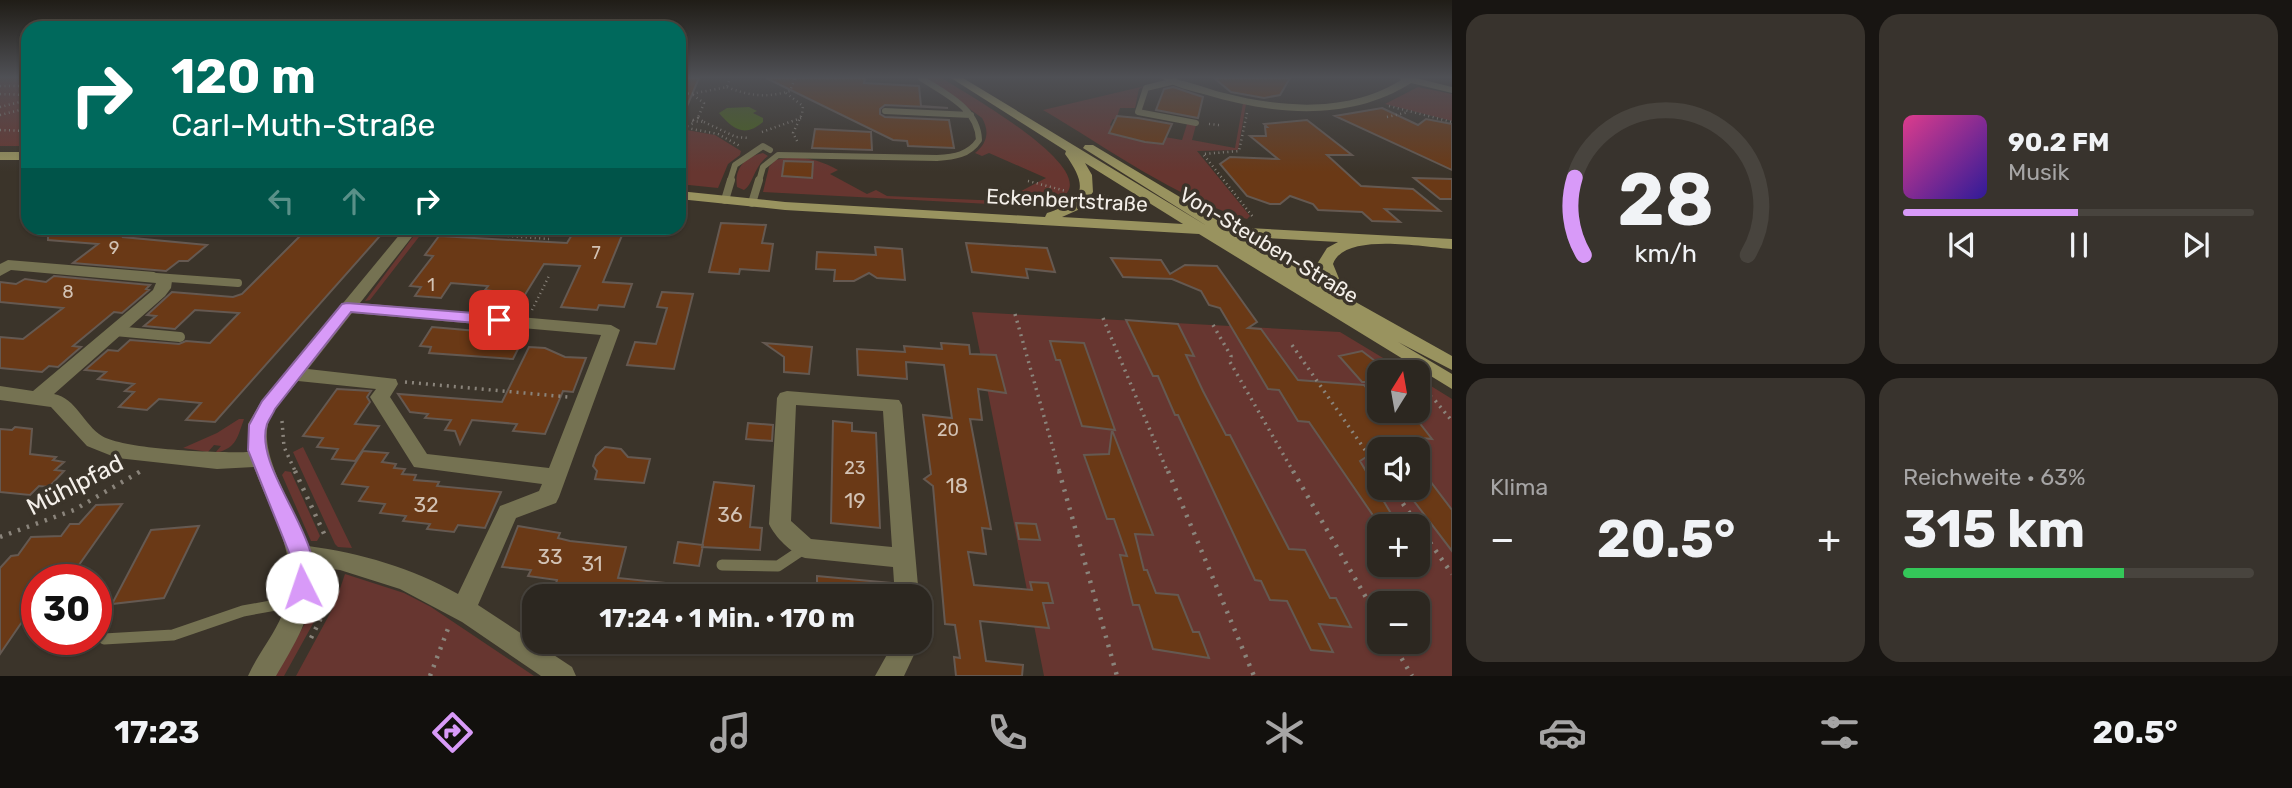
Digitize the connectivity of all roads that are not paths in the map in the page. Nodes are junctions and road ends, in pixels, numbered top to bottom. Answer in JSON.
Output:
{"nodes":[{"id":1,"x":963,"y":110,"type":"edge"},
{"id":2,"x":1006,"y":110,"type":"edge"},
{"id":3,"x":1028,"y":110,"type":"edge"},
{"id":4,"x":1139,"y":110,"type":"edge"},
{"id":5,"x":885,"y":111,"type":"dead end"},
{"id":6,"x":972,"y":116,"type":"junction"},
{"id":7,"x":1196,"y":123,"type":"dead end"},
{"id":8,"x":1064,"y":146,"type":"junction"},
{"id":9,"x":770,"y":150,"type":"dead end"},
{"id":10,"x":0,"y":156,"type":"edge"},
{"id":11,"x":21,"y":156,"type":"edge"},
{"id":12,"x":686,"y":196,"type":"edge"},
{"id":13,"x":725,"y":200,"type":"junction"},
{"id":14,"x":752,"y":203,"type":"junction"},
{"id":15,"x":1032,"y":219,"type":"junction"},
{"id":16,"x":1196,"y":228,"type":"junction"},
{"id":17,"x":1226,"y":230,"type":"junction"},
{"id":18,"x":416,"y":235,"type":"edge"},
{"id":19,"x":1371,"y":240,"type":"junction"},
{"id":20,"x":1452,"y":244,"type":"edge"},
{"id":21,"x":0,"y":271,"type":"edge"},
{"id":22,"x":154,"y":277,"type":"junction"},
{"id":23,"x":238,"y":283,"type":"dead end"},
{"id":24,"x":347,"y":307,"type":"junction"},
{"id":25,"x":115,"y":331,"type":"junction"},
{"id":26,"x":1392,"y":331,"type":"junction"},
{"id":27,"x":180,"y":337,"type":"dead end"},
{"id":28,"x":1452,"y":364,"type":"edge"},
{"id":29,"x":293,"y":374,"type":"junction"},
{"id":30,"x":1452,"y":383,"type":"edge"},
{"id":31,"x":0,"y":393,"type":"edge"},
{"id":32,"x":38,"y":397,"type":"junction"},
{"id":33,"x":262,"y":459,"type":"junction"},
{"id":34,"x":556,"y":477,"type":"junction"},
{"id":35,"x":805,"y":548,"type":"junction"},
{"id":36,"x":301,"y":555,"type":"junction"},
{"id":37,"x":904,"y":558,"type":"junction"},
{"id":38,"x":722,"y":565,"type":"dead end"},
{"id":39,"x":906,"y":584,"type":"edge"},
{"id":40,"x":299,"y":601,"type":"junction"},
{"id":41,"x":461,"y":607,"type":"junction"},
{"id":42,"x":112,"y":639,"type":"edge"},
{"id":43,"x":903,"y":654,"type":"edge"},
{"id":44,"x":261,"y":676,"type":"edge"},
{"id":45,"x":563,"y":676,"type":"edge"},
{"id":46,"x":888,"y":676,"type":"edge"}],
"edges":[{"from":1,"to":6,"type":"lane"},
{"from":2,"to":8,"type":"street","name":"Von-Steuben-Straße"},
{"from":3,"to":17,"type":"street","name":"Von-Steuben-Straße"},
{"from":4,"to":7,"type":"lane"},
{"from":5,"to":6,"type":"lane"},
{"from":6,"to":14,"type":"lane"},
{"from":8,"to":15,"type":"street"},
{"from":8,"to":16,"type":"street","name":"Von-Steuben-Straße"},
{"from":9,"to":13,"type":"lane"},
{"from":10,"to":11,"type":"street"},
{"from":12,"to":13,"type":"street","name":"Eckenbertstraße"},
{"from":13,"to":14,"type":"street","name":"Eckenbertstraße"},
{"from":14,"to":15,"type":"street","name":"Eckenbertstraße"},
{"from":15,"to":16,"type":"street","name":"Eckenbertstraße"},
{"from":16,"to":17,"type":"street","name":"Eckenbertstraße"},
{"from":16,"to":30,"type":"street","name":"Von-Steuben-Straße"},
{"from":17,"to":19,"type":"street","name":"Eckenbertstraße"},
{"from":17,"to":26,"type":"street","name":"Von-Steuben-Straße"},
{"from":18,"to":24,"type":"street"},
{"from":19,"to":20,"type":"street","name":"Eckenbertstraße"},
{"from":19,"to":26,"type":"street"},
{"from":21,"to":22,"type":"street"},
{"from":22,"to":23,"type":"lane"},
{"from":22,"to":25,"type":"street"},
{"from":24,"to":29,"type":"street"},
{"from":24,"to":34,"type":"street"},
{"from":25,"to":27,"type":"lane"},
{"from":25,"to":32,"type":"street"},
{"from":26,"to":28,"type":"street","name":"Von-Steuben-Straße"},
{"from":29,"to":33,"type":"street"},
{"from":29,"to":34,"type":"street"},
{"from":31,"to":32,"type":"street"},
{"from":32,"to":33,"type":"street"},
{"from":33,"to":36,"type":"street"},
{"from":34,"to":41,"type":"street"},
{"from":35,"to":37,"type":"street"},
{"from":35,"to":37,"type":"street"},
{"from":35,"to":38,"type":"lane"},
{"from":36,"to":40,"type":"street"},
{"from":36,"to":41,"type":"street"},
{"from":37,"to":39,"type":"street"},
{"from":40,"to":42,"type":"lane"},
{"from":40,"to":44,"type":"street"},
{"from":41,"to":45,"type":"street"},
{"from":43,"to":46,"type":"street"}]}
